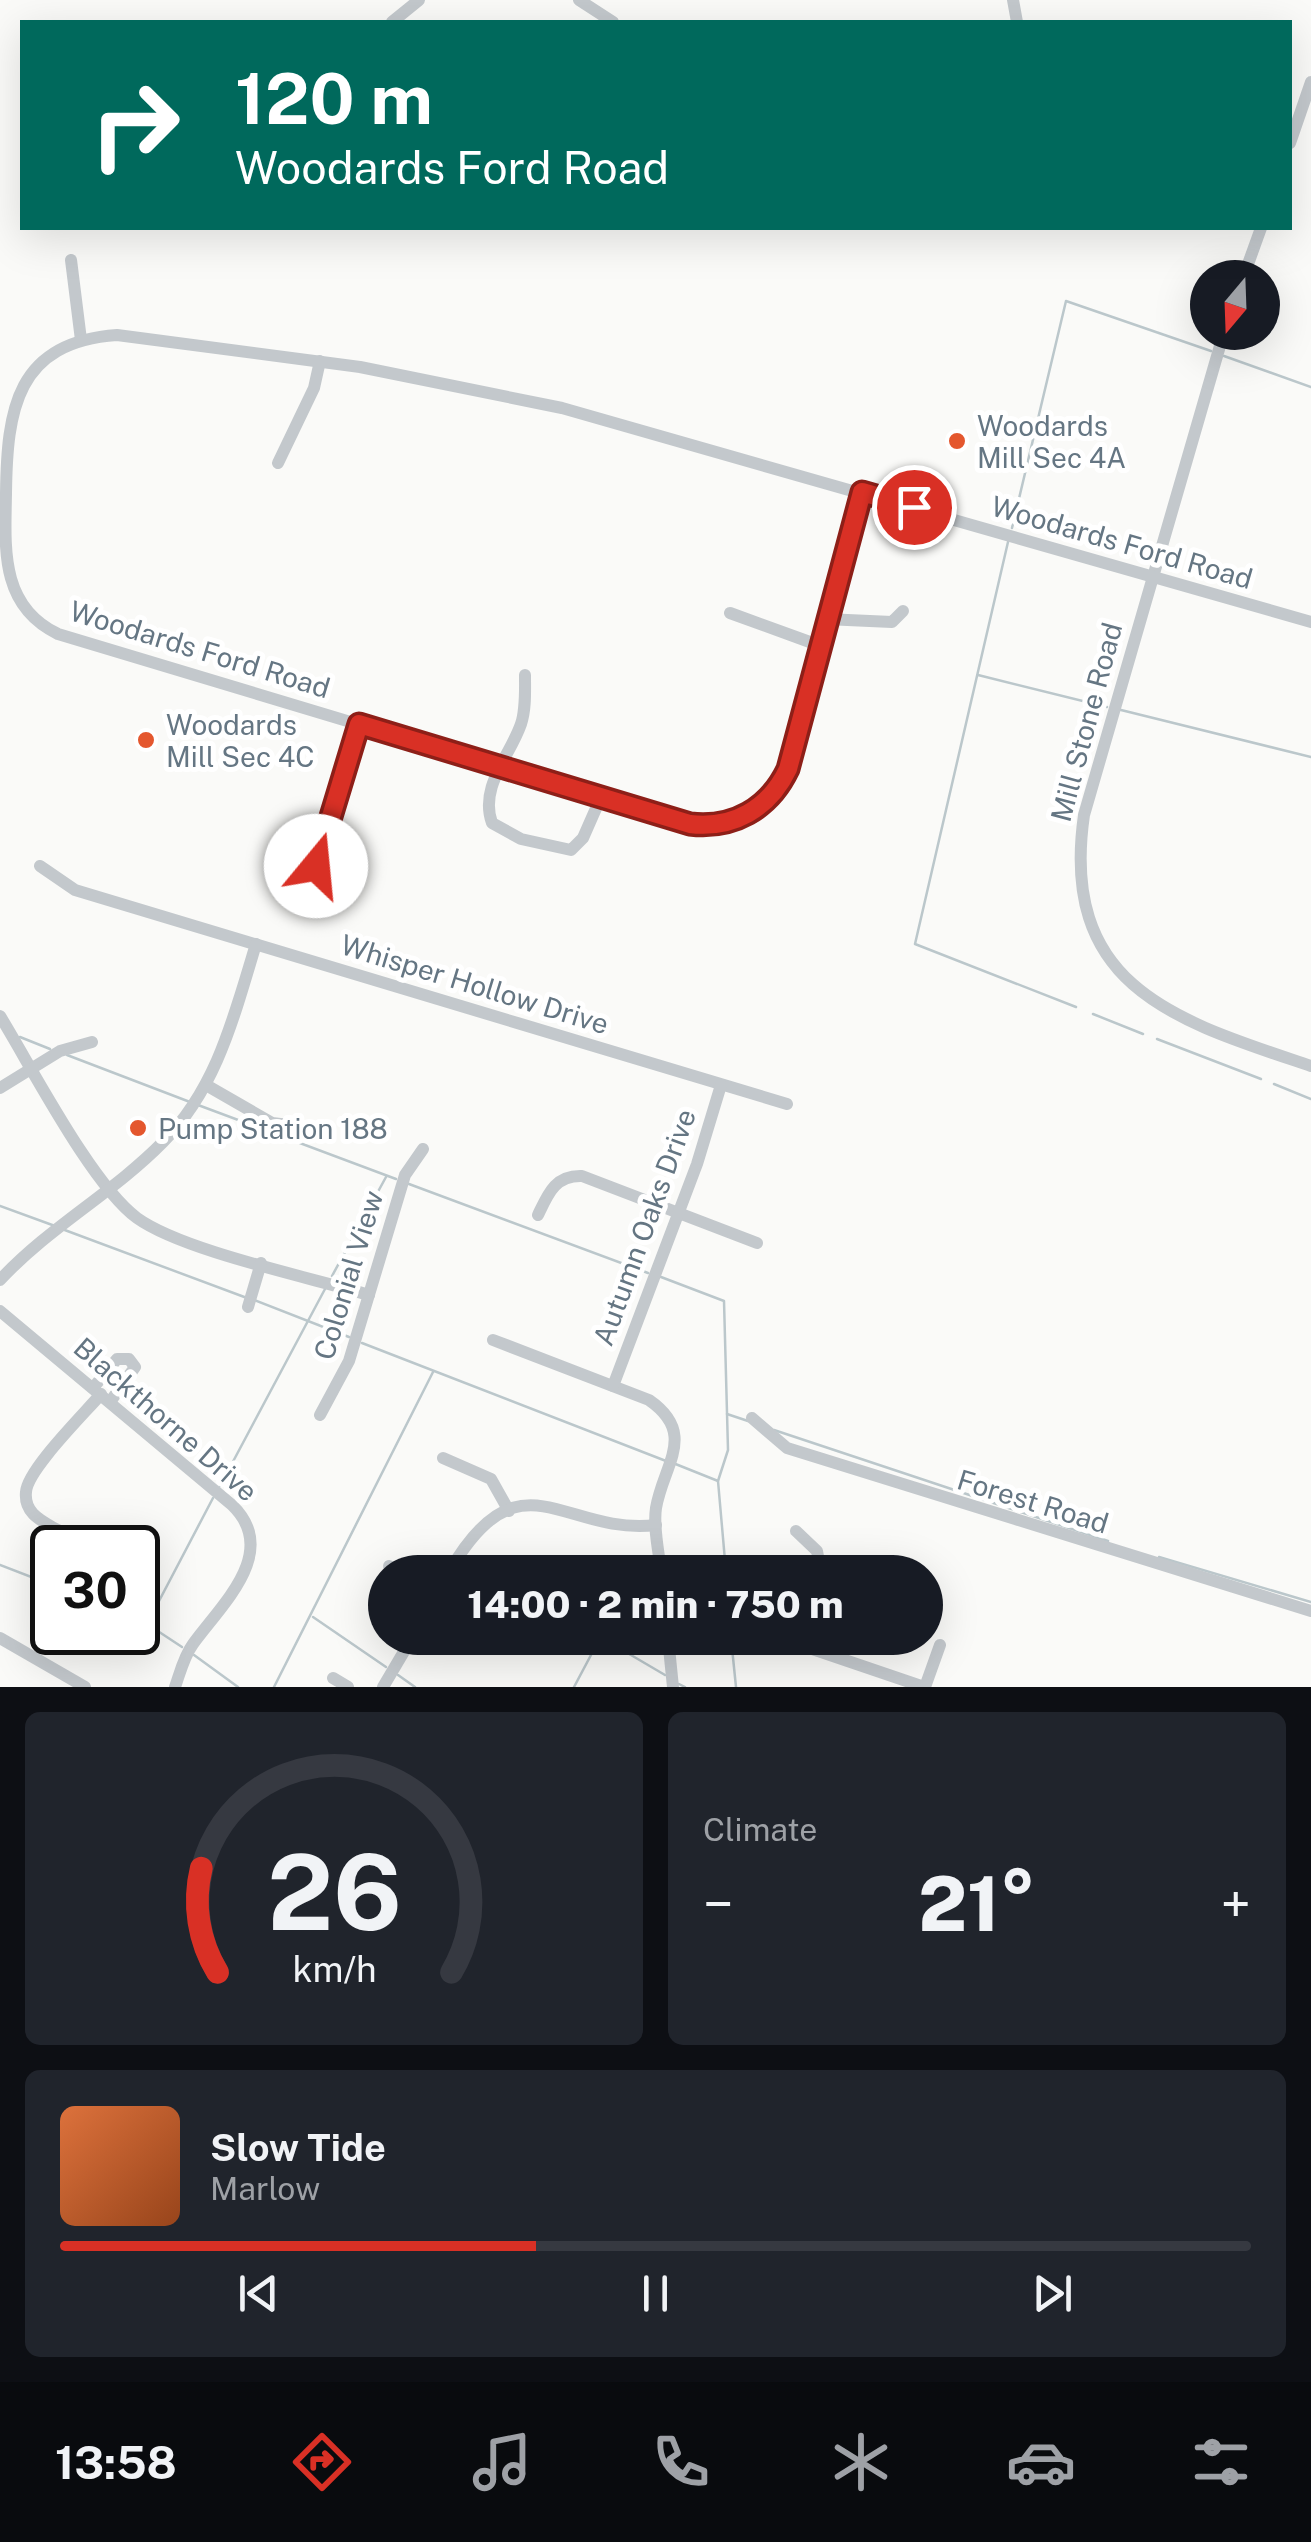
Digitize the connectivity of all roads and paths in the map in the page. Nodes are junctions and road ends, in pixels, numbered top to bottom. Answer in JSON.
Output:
{"nodes":[{"id":1,"x":419,"y":0,"type":"edge"},
{"id":2,"x":579,"y":0,"type":"edge"},
{"id":3,"x":394,"y":20,"type":"edge"},
{"id":4,"x":610,"y":20,"type":"edge"},
{"id":5,"x":1311,"y":82,"type":"edge"},
{"id":6,"x":1301,"y":105,"type":"edge"},
{"id":7,"x":1292,"y":136,"type":"edge"},
{"id":8,"x":1259,"y":230,"type":"edge"},
{"id":9,"x":71,"y":260,"type":"dead end"},
{"id":10,"x":1249,"y":260,"type":"edge"},
{"id":11,"x":82,"y":340,"type":"junction"},
{"id":12,"x":1219,"y":350,"type":"edge"},
{"id":13,"x":320,"y":361,"type":"junction"},
{"id":14,"x":278,"y":463,"type":"dead end"},
{"id":15,"x":862,"y":492,"type":"junction"},
{"id":16,"x":1152,"y":577,"type":"junction"},
{"id":17,"x":903,"y":611,"type":"dead end"},
{"id":18,"x":730,"y":613,"type":"dead end"},
{"id":19,"x":825,"y":619,"type":"junction"},
{"id":20,"x":1311,"y":622,"type":"edge"},
{"id":21,"x":818,"y":645,"type":"junction"},
{"id":22,"x":525,"y":675,"type":"dead end"},
{"id":23,"x":359,"y":724,"type":"junction"},
{"id":24,"x":500,"y":767,"type":"junction"},
{"id":25,"x":601,"y":797,"type":"junction"},
{"id":26,"x":40,"y":866,"type":"dead end"},
{"id":27,"x":316,"y":866,"type":"dead end"},
{"id":28,"x":256,"y":944,"type":"junction"},
{"id":29,"x":0,"y":1016,"type":"edge"},
{"id":30,"x":92,"y":1042,"type":"dead end"},
{"id":31,"x":1311,"y":1066,"type":"edge"},
{"id":32,"x":32,"y":1068,"type":"junction"},
{"id":33,"x":721,"y":1084,"type":"junction"},
{"id":34,"x":206,"y":1085,"type":"junction"},
{"id":35,"x":0,"y":1088,"type":"edge"},
{"id":36,"x":787,"y":1104,"type":"dead end"},
{"id":37,"x":297,"y":1126,"type":"dead end"},
{"id":38,"x":423,"y":1148,"type":"dead end"},
{"id":39,"x":107,"y":1188,"type":"junction"},
{"id":40,"x":678,"y":1213,"type":"junction"},
{"id":41,"x":538,"y":1214,"type":"dead end"},
{"id":42,"x":757,"y":1243,"type":"dead end"},
{"id":43,"x":261,"y":1262,"type":"junction"},
{"id":44,"x":0,"y":1280,"type":"edge"},
{"id":45,"x":368,"y":1294,"type":"junction"},
{"id":46,"x":248,"y":1307,"type":"dead end"},
{"id":47,"x":0,"y":1312,"type":"edge"},
{"id":48,"x":492,"y":1340,"type":"dead end"},
{"id":49,"x":613,"y":1386,"type":"junction"},
{"id":50,"x":101,"y":1395,"type":"junction"},
{"id":51,"x":320,"y":1415,"type":"dead end"},
{"id":52,"x":752,"y":1418,"type":"dead end"},
{"id":53,"x":443,"y":1458,"type":"dead end"},
{"id":54,"x":508,"y":1511,"type":"junction"},
{"id":55,"x":49,"y":1525,"type":"edge"},
{"id":56,"x":656,"y":1526,"type":"junction"},
{"id":57,"x":796,"y":1531,"type":"dead end"},
{"id":58,"x":461,"y":1555,"type":"edge"},
{"id":59,"x":659,"y":1555,"type":"edge"},
{"id":60,"x":819,"y":1555,"type":"edge"},
{"id":61,"x":1311,"y":1611,"type":"edge"},
{"id":62,"x":0,"y":1638,"type":"edge"},
{"id":63,"x":402,"y":1655,"type":"edge"},
{"id":64,"x":670,"y":1655,"type":"edge"},
{"id":65,"x":839,"y":1655,"type":"edge"},
{"id":66,"x":936,"y":1655,"type":"edge"},
{"id":67,"x":333,"y":1678,"type":"dead end"},
{"id":68,"x":85,"y":1687,"type":"edge"},
{"id":69,"x":176,"y":1687,"type":"edge"},
{"id":70,"x":348,"y":1687,"type":"edge"},
{"id":71,"x":383,"y":1687,"type":"edge"},
{"id":72,"x":673,"y":1687,"type":"edge"},
{"id":73,"x":925,"y":1687,"type":"edge"}],
"edges":[{"from":1,"to":3,"type":"street"},
{"from":2,"to":4,"type":"street"},
{"from":5,"to":6,"type":"street"},
{"from":6,"to":7,"type":"street"},
{"from":8,"to":10,"type":"street"},
{"from":9,"to":11,"type":"street"},
{"from":11,"to":13,"type":"street","name":"Woodards Ford Road"},
{"from":11,"to":23,"type":"street","name":"Woodards Ford Road"},
{"from":12,"to":16,"type":"street","name":"Mill Stone Road"},
{"from":13,"to":14,"type":"street"},
{"from":13,"to":15,"type":"street","name":"Woodards Ford Road"},
{"from":15,"to":16,"type":"street","name":"Woodards Ford Road"},
{"from":15,"to":19,"type":"street","name":"Woodards Ford Road"},
{"from":16,"to":20,"type":"street","name":"Woodards Ford Road"},
{"from":16,"to":31,"type":"street","name":"Mill Stone Road"},
{"from":17,"to":19,"type":"street"},
{"from":18,"to":21,"type":"street"},
{"from":19,"to":21,"type":"street","name":"Woodards Ford Road"},
{"from":21,"to":25,"type":"street","name":"Woodards Ford Road"},
{"from":22,"to":24,"type":"street"},
{"from":23,"to":24,"type":"street","name":"Woodards Ford Road"},
{"from":23,"to":27,"type":"street"},
{"from":24,"to":25,"type":"street","name":"Woodards Ford Road"},
{"from":24,"to":25,"type":"street"},
{"from":26,"to":28,"type":"street","name":"Whisper Hollow Drive"},
{"from":28,"to":33,"type":"street","name":"Whisper Hollow Drive"},
{"from":28,"to":34,"type":"street"},
{"from":29,"to":32,"type":"street"},
{"from":30,"to":32,"type":"street"},
{"from":32,"to":35,"type":"street"},
{"from":32,"to":39,"type":"street"},
{"from":33,"to":36,"type":"street","name":"Whisper Hollow Drive"},
{"from":33,"to":40,"type":"street","name":"Autumn Oaks Drive"},
{"from":34,"to":37,"type":"street"},
{"from":34,"to":39,"type":"street"},
{"from":38,"to":45,"type":"street","name":"Colonial View"},
{"from":39,"to":43,"type":"street"},
{"from":39,"to":44,"type":"street"},
{"from":40,"to":41,"type":"street"},
{"from":40,"to":42,"type":"street"},
{"from":40,"to":49,"type":"street","name":"Autumn Oaks Drive"},
{"from":43,"to":45,"type":"street"},
{"from":43,"to":46,"type":"street"},
{"from":45,"to":51,"type":"street","name":"Colonial View"},
{"from":47,"to":50,"type":"street","name":"Blackthorne Drive"},
{"from":48,"to":49,"type":"street"},
{"from":49,"to":56,"type":"street"},
{"from":50,"to":55,"type":"street"},
{"from":50,"to":69,"type":"street","name":"Blackthorne Drive"},
{"from":52,"to":61,"type":"street","name":"Forest Road"},
{"from":53,"to":54,"type":"street"},
{"from":54,"to":56,"type":"street"},
{"from":54,"to":58,"type":"street"},
{"from":56,"to":59,"type":"street"},
{"from":57,"to":60,"type":"street"},
{"from":62,"to":68,"type":"street"},
{"from":63,"to":71,"type":"street"},
{"from":64,"to":72,"type":"street"},
{"from":65,"to":73,"type":"street"},
{"from":66,"to":73,"type":"street"},
{"from":67,"to":70,"type":"street"}]}
